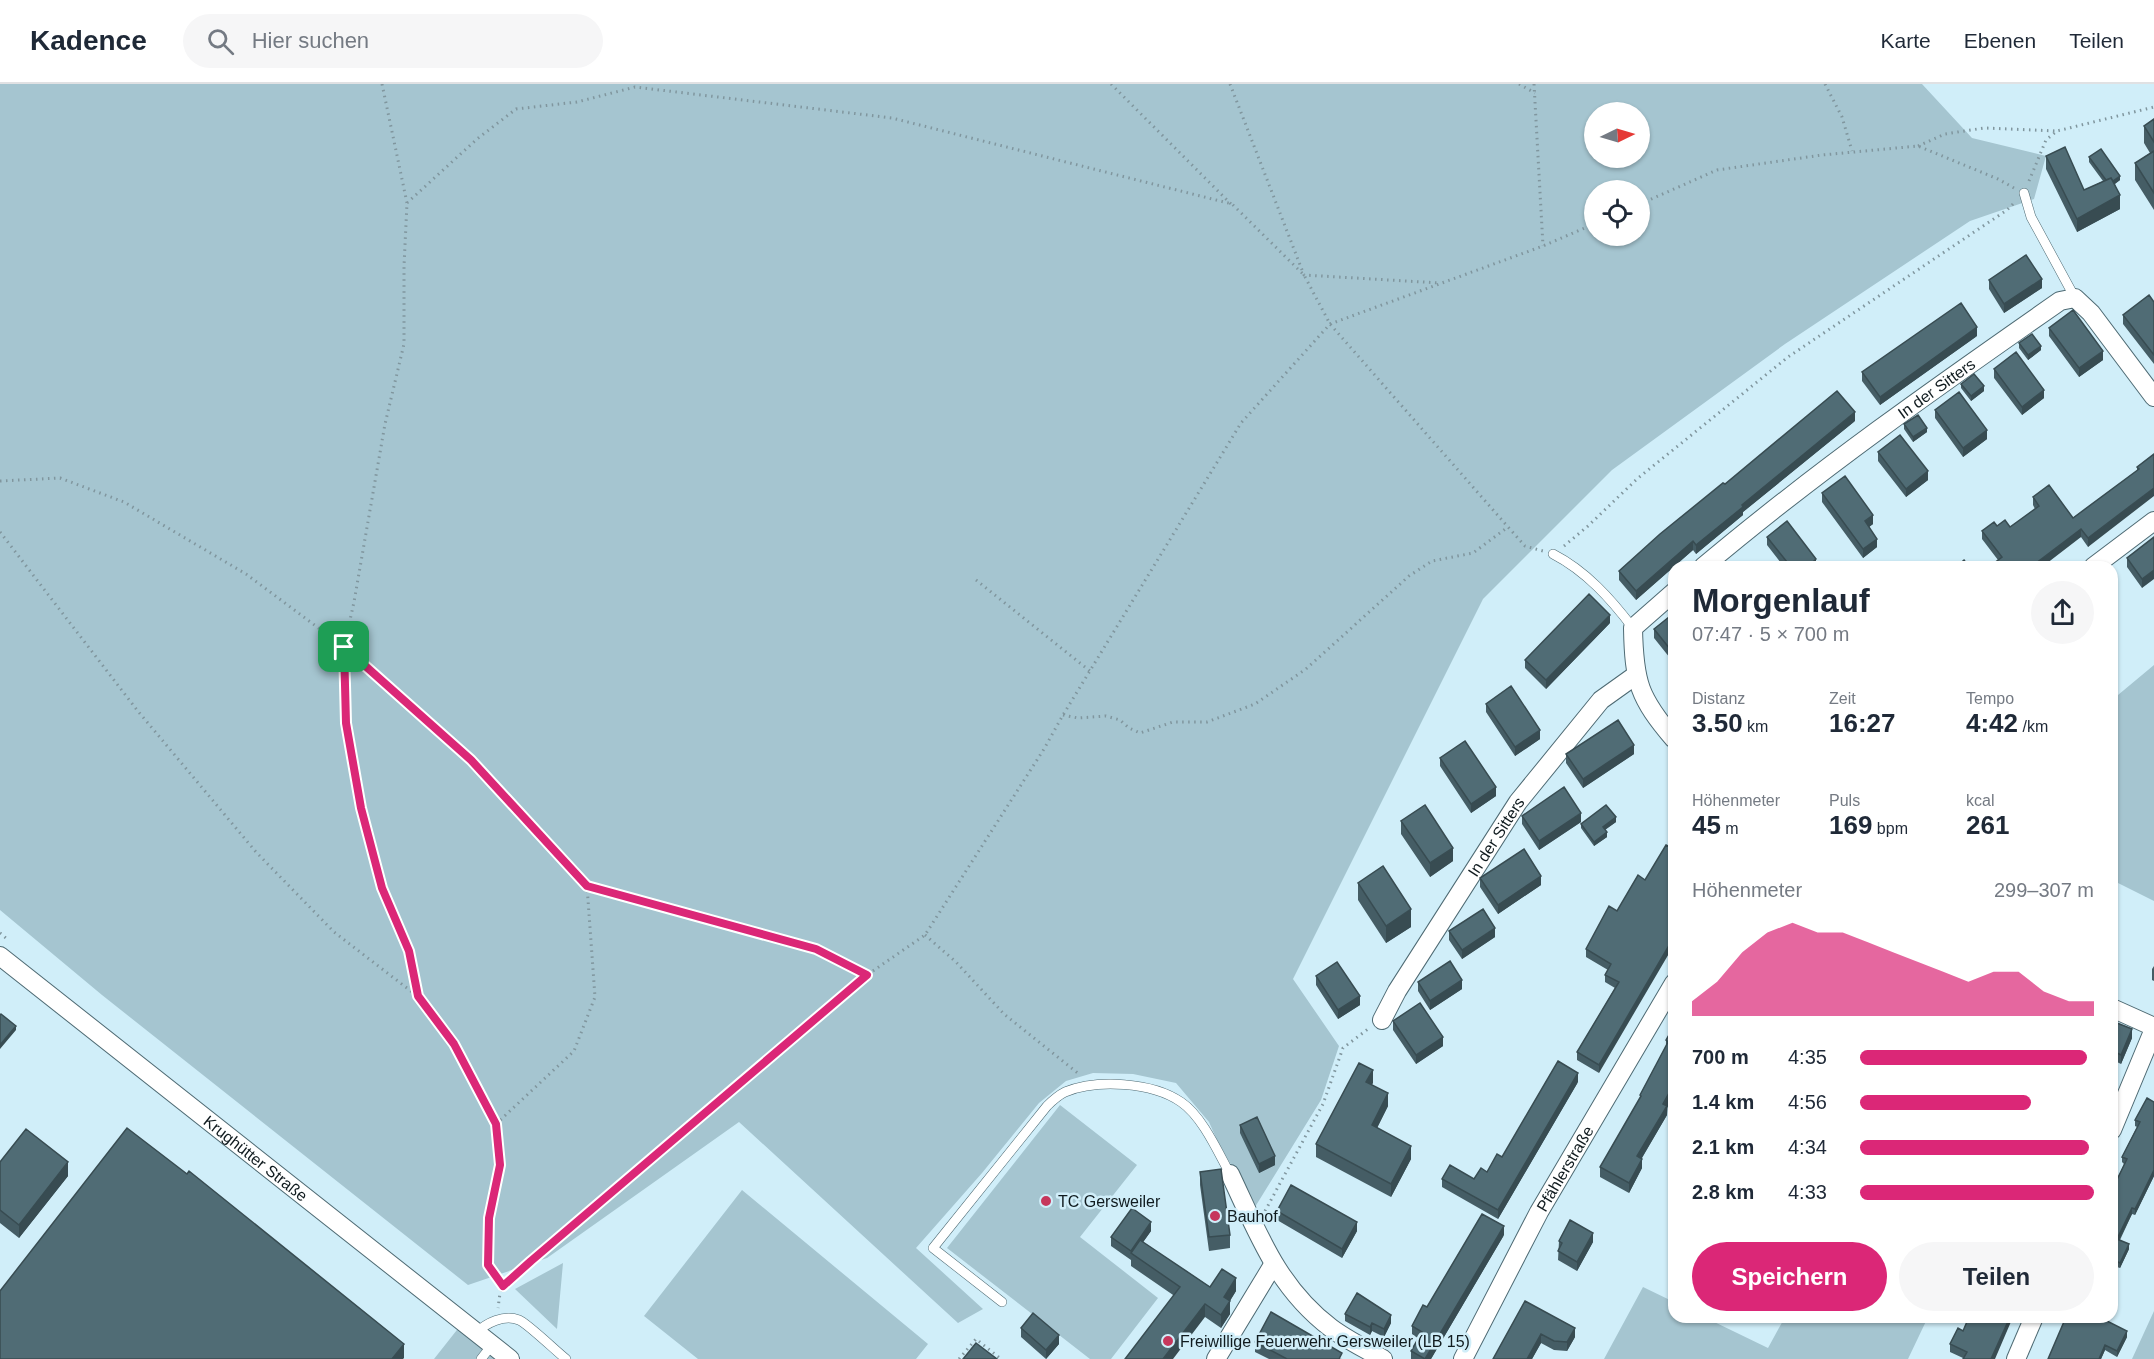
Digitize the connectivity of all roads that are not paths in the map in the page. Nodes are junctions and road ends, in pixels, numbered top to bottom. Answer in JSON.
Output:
{"nodes":[{"id":1,"x":2024,"y":194,"type":"road end"},
{"id":2,"x":2075,"y":298,"type":"junction"},
{"id":3,"x":2154,"y":398,"type":"edge"},
{"id":4,"x":2154,"y":521,"type":"edge"},
{"id":5,"x":1553,"y":554,"type":"road end"},
{"id":6,"x":1710,"y":561,"type":"edge"},
{"id":7,"x":2101,"y":561,"type":"edge"},
{"id":8,"x":1668,"y":597,"type":"edge"},
{"id":9,"x":1633,"y":628,"type":"junction"},
{"id":10,"x":1636,"y":675,"type":"junction"},
{"id":11,"x":1668,"y":732,"type":"edge"},
{"id":12,"x":0,"y":956,"type":"edge"},
{"id":13,"x":1668,"y":993,"type":"edge"},
{"id":14,"x":2118,"y":1011,"type":"edge"},
{"id":15,"x":1382,"y":1020,"type":"road end"},
{"id":16,"x":2154,"y":1028,"type":"edge"},
{"id":17,"x":2118,"y":1115,"type":"edge"},
{"id":18,"x":1230,"y":1174,"type":"joint"},
{"id":19,"x":1273,"y":1265,"type":"junction"},
{"id":20,"x":1002,"y":1302,"type":"dead end"},
{"id":21,"x":2031,"y":1323,"type":"edge"},
{"id":22,"x":476,"y":1333,"type":"junction"},
{"id":23,"x":486,"y":1352,"type":"edge"},
{"id":24,"x":510,"y":1359,"type":"edge"},
{"id":25,"x":566,"y":1359,"type":"edge"},
{"id":26,"x":1216,"y":1359,"type":"edge"},
{"id":27,"x":1383,"y":1359,"type":"edge"},
{"id":28,"x":1463,"y":1359,"type":"edge"},
{"id":29,"x":2016,"y":1359,"type":"edge"}],
"edges":[{"from":1,"to":2,"type":"lane"},
{"from":2,"to":3,"type":"street"},
{"from":2,"to":6,"type":"street","name":"In der Sitters"},
{"from":4,"to":7,"type":"street"},
{"from":5,"to":9,"type":"lane"},
{"from":8,"to":9,"type":"street"},
{"from":9,"to":10,"type":"street"},
{"from":10,"to":11,"type":"street"},
{"from":10,"to":15,"type":"street","name":"In der Sitters"},
{"from":12,"to":22,"type":"street","name":"Krughütter Straße"},
{"from":13,"to":28,"type":"street","name":"Pfählerstraße"},
{"from":14,"to":16,"type":"street"},
{"from":16,"to":17,"type":"street"},
{"from":18,"to":19,"type":"street"},
{"from":18,"to":20,"type":"lane"},
{"from":19,"to":26,"type":"street"},
{"from":19,"to":27,"type":"street"},
{"from":21,"to":29,"type":"street"},
{"from":22,"to":23,"type":"street","name":"Krughütter Straße"},
{"from":22,"to":25,"type":"lane"},
{"from":23,"to":24,"type":"street","name":"Krughütter Straße"}]}
